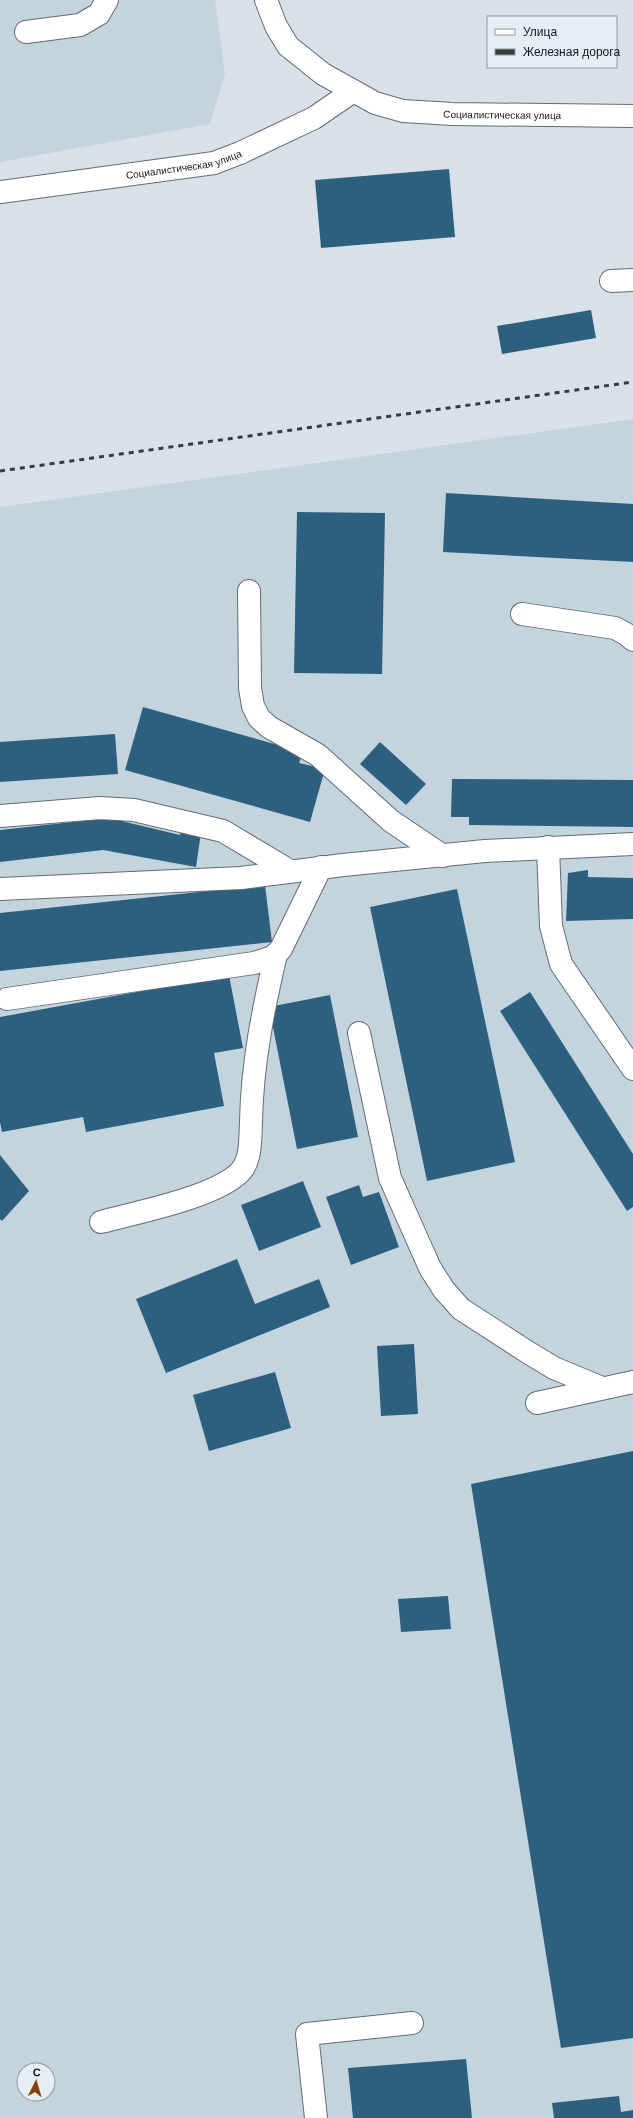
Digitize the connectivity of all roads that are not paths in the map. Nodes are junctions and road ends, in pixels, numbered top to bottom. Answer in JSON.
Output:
{"nodes":[{"id":1,"x":107,"y":0,"type":"edge"},
{"id":2,"x":266,"y":0,"type":"edge"},
{"id":3,"x":26,"y":32,"type":"dead end"},
{"id":4,"x":352,"y":92,"type":"junction"},
{"id":5,"x":633,"y":116,"type":"edge"},
{"id":6,"x":0,"y":192,"type":"edge"},
{"id":7,"x":633,"y":280,"type":"edge"},
{"id":8,"x":611,"y":282,"type":"dead end"},
{"id":9,"x":249,"y":590,"type":"dead end"},
{"id":10,"x":522,"y":614,"type":"dead end"},
{"id":11,"x":633,"y":640,"type":"edge"},
{"id":12,"x":0,"y":816,"type":"edge"},
{"id":13,"x":633,"y":844,"type":"edge"},
{"id":14,"x":548,"y":847,"type":"junction"},
{"id":15,"x":443,"y":856,"type":"junction"},
{"id":16,"x":321,"y":868,"type":"junction"},
{"id":17,"x":290,"y":871,"type":"junction"},
{"id":18,"x":0,"y":889,"type":"edge"},
{"id":19,"x":276,"y":954,"type":"junction"},
{"id":20,"x":7,"y":999,"type":"dead end"},
{"id":21,"x":358,"y":1033,"type":"dead end"},
{"id":22,"x":633,"y":1069,"type":"edge"},
{"id":23,"x":101,"y":1222,"type":"dead end"},
{"id":24,"x":633,"y":1382,"type":"edge"},
{"id":25,"x":602,"y":1388,"type":"junction"},
{"id":26,"x":537,"y":1403,"type":"dead end"},
{"id":27,"x":412,"y":2023,"type":"dead end"},
{"id":28,"x":316,"y":2118,"type":"edge"}],
"edges":[{"from":1,"to":3,"type":"main road"},
{"from":2,"to":4,"type":"main road","name":"Социалистическая улица"},
{"from":4,"to":5,"type":"main road","name":"Социалистическая улица"},
{"from":4,"to":6,"type":"main road","name":"Социалистическая улица"},
{"from":7,"to":8,"type":"main road"},
{"from":9,"to":15,"type":"main road"},
{"from":10,"to":11,"type":"main road"},
{"from":12,"to":17,"type":"main road"},
{"from":13,"to":14,"type":"main road"},
{"from":14,"to":15,"type":"main road"},
{"from":14,"to":22,"type":"main road"},
{"from":15,"to":16,"type":"main road"},
{"from":16,"to":17,"type":"main road"},
{"from":16,"to":19,"type":"main road"},
{"from":17,"to":18,"type":"main road"},
{"from":19,"to":20,"type":"main road"},
{"from":19,"to":23,"type":"main road"},
{"from":21,"to":25,"type":"main road"},
{"from":24,"to":25,"type":"main road"},
{"from":25,"to":26,"type":"main road"},
{"from":27,"to":28,"type":"main road"}]}
